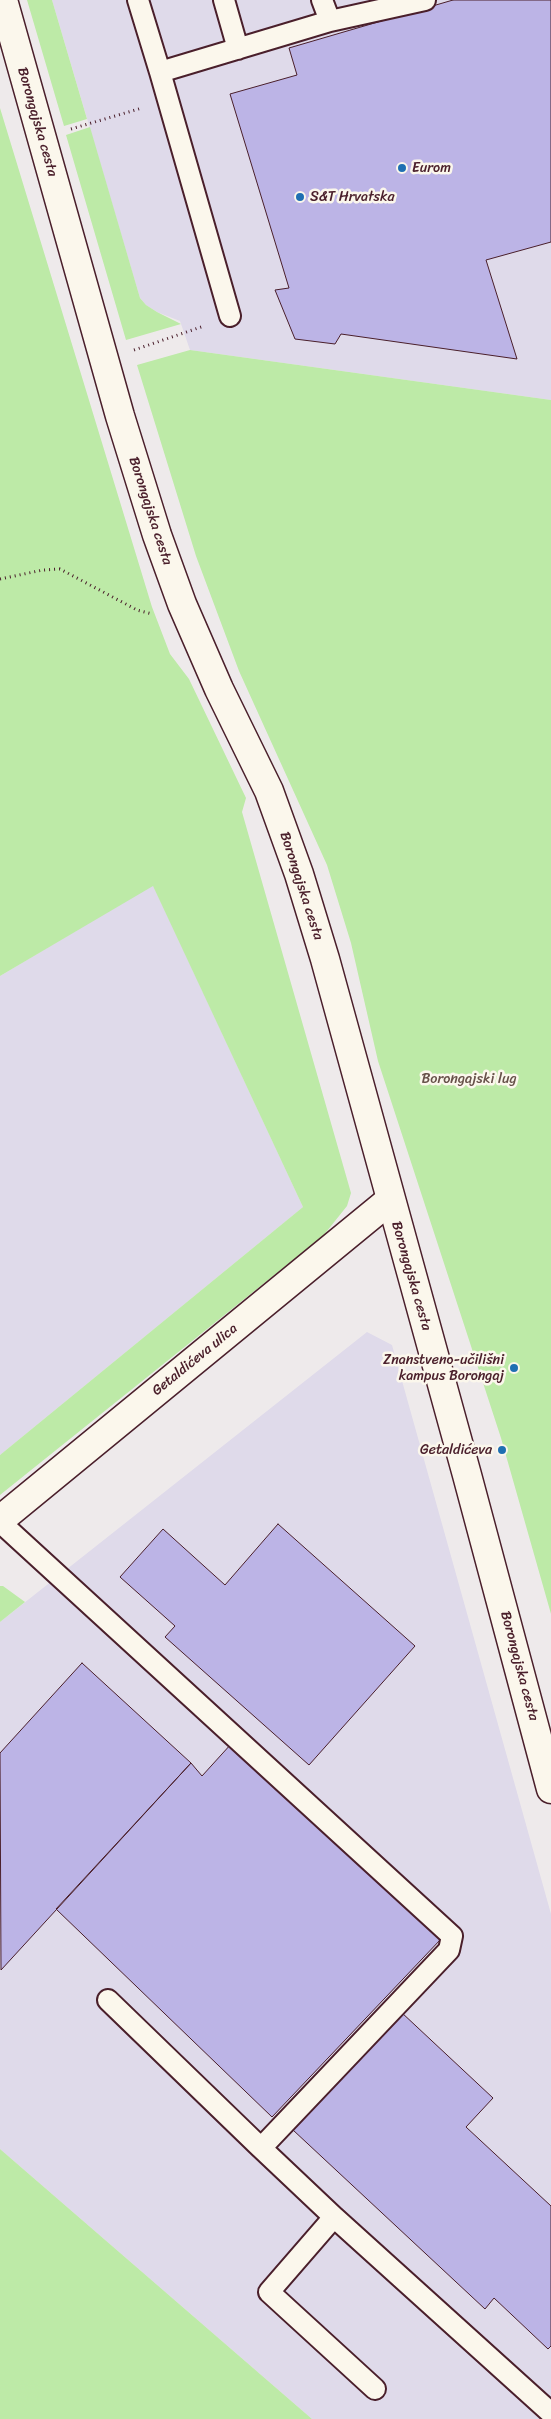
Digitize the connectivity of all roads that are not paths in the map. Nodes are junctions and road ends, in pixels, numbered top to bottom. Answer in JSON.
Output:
{"nodes":[{"id":1,"x":3,"y":0,"type":"edge"},
{"id":2,"x":138,"y":0,"type":"edge"},
{"id":3,"x":224,"y":0,"type":"edge"},
{"id":4,"x":322,"y":0,"type":"edge"},
{"id":5,"x":425,"y":0,"type":"edge"},
{"id":6,"x":330,"y":21,"type":"junction"},
{"id":7,"x":238,"y":49,"type":"junction"},
{"id":8,"x":160,"y":72,"type":"junction"},
{"id":9,"x":230,"y":316,"type":"road end"},
{"id":10,"x":390,"y":1200,"type":"junction"},
{"id":11,"x":0,"y":1521,"type":"edge"},
{"id":12,"x":551,"y":1789,"type":"edge"},
{"id":13,"x":108,"y":2000,"type":"dead end"},
{"id":14,"x":261,"y":2148,"type":"junction"},
{"id":15,"x":334,"y":2217,"type":"junction"},
{"id":16,"x":375,"y":2389,"type":"dead end"},
{"id":17,"x":551,"y":2413,"type":"edge"}],
"edges":[{"from":1,"to":10,"type":"street","name":"Borongajska cesta"},
{"from":2,"to":8,"type":"lane"},
{"from":3,"to":7,"type":"lane"},
{"from":4,"to":6,"type":"lane"},
{"from":5,"to":6,"type":"lane"},
{"from":6,"to":7,"type":"lane"},
{"from":7,"to":8,"type":"lane"},
{"from":8,"to":9,"type":"lane"},
{"from":10,"to":11,"type":"street","name":"Getaldićeva ulica"},
{"from":10,"to":12,"type":"street","name":"Borongajska cesta"},
{"from":11,"to":14,"type":"lane"},
{"from":13,"to":14,"type":"lane"},
{"from":14,"to":15,"type":"lane"},
{"from":15,"to":16,"type":"lane"},
{"from":15,"to":17,"type":"lane"}]}
